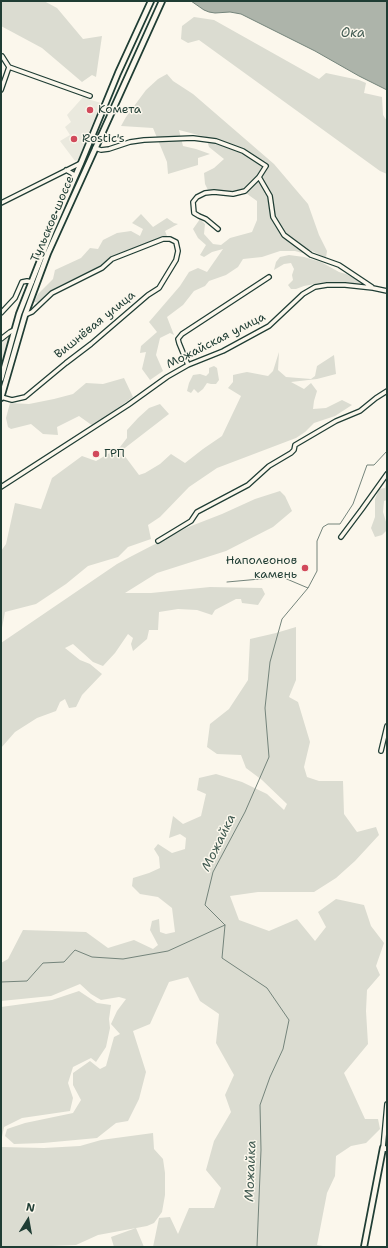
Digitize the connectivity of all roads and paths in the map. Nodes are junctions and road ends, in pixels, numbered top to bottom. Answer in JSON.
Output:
{"nodes":[{"id":1,"x":151,"y":1,"type":"edge"},
{"id":2,"x":162,"y":1,"type":"edge"},
{"id":3,"x":1,"y":56,"type":"edge"},
{"id":4,"x":9,"y":67,"type":"junction"},
{"id":5,"x":1,"y":90,"type":"edge"},
{"id":6,"x":90,"y":96,"type":"dead end"},
{"id":7,"x":95,"y":148,"type":"junction"},
{"id":8,"x":81,"y":163,"type":"junction"},
{"id":9,"x":66,"y":170,"type":"junction"},
{"id":10,"x":259,"y":177,"type":"junction"},
{"id":11,"x":74,"y":179,"type":"junction"},
{"id":12,"x":1,"y":203,"type":"edge"},
{"id":13,"x":218,"y":228,"type":"dead end"},
{"id":14,"x":269,"y":277,"type":"dead end"},
{"id":15,"x":32,"y":282,"type":"junction"},
{"id":16,"x":373,"y":288,"type":"junction"},
{"id":17,"x":387,"y":291,"type":"edge"},
{"id":18,"x":1,"y":313,"type":"edge"},
{"id":19,"x":25,"y":315,"type":"junction"},
{"id":20,"x":14,"y":330,"type":"junction"},
{"id":21,"x":1,"y":339,"type":"edge"},
{"id":22,"x":188,"y":365,"type":"junction"},
{"id":23,"x":1,"y":379,"type":"edge"},
{"id":24,"x":387,"y":391,"type":"edge"},
{"id":25,"x":1,"y":398,"type":"edge"},
{"id":26,"x":387,"y":474,"type":"edge"},
{"id":27,"x":1,"y":487,"type":"edge"},
{"id":28,"x":341,"y":537,"type":"dead end"},
{"id":29,"x":158,"y":541,"type":"dead end"},
{"id":30,"x":387,"y":726,"type":"edge"},
{"id":31,"x":381,"y":751,"type":"dead end"},
{"id":32,"x":387,"y":1104,"type":"edge"},
{"id":33,"x":385,"y":1149,"type":"edge"},
{"id":34,"x":364,"y":1247,"type":"edge"}],
"edges":[{"from":1,"to":8,"type":"main road","name":"Тульское шоссе"},
{"from":2,"to":7,"type":"main road","name":"Тульское шоссе"},
{"from":3,"to":4,"type":"street"},
{"from":4,"to":5,"type":"street"},
{"from":4,"to":6,"type":"street"},
{"from":7,"to":10,"type":"street"},
{"from":7,"to":19,"type":"main road","name":"Тульское шоссе"},
{"from":8,"to":9,"type":"street"},
{"from":8,"to":11,"type":"main road","name":"Тульское шоссе"},
{"from":9,"to":11,"type":"street"},
{"from":9,"to":12,"type":"street"},
{"from":10,"to":13,"type":"street"},
{"from":10,"to":16,"type":"street"},
{"from":11,"to":15,"type":"main road","name":"Тульское шоссе"},
{"from":14,"to":22,"type":"street"},
{"from":15,"to":18,"type":"street"},
{"from":15,"to":20,"type":"main road","name":"Тульское шоссе"},
{"from":16,"to":17,"type":"street","name":"Можайская улица"},
{"from":16,"to":22,"type":"street","name":"Можайская улица"},
{"from":19,"to":25,"type":"main road","name":"Тульское шоссе"},
{"from":19,"to":25,"type":"street","name":"Вишнёвая улица"},
{"from":20,"to":21,"type":"street"},
{"from":20,"to":23,"type":"main road","name":"Тульское шоссе"},
{"from":22,"to":27,"type":"street","name":"Можайская улица"},
{"from":24,"to":29,"type":"street"},
{"from":26,"to":28,"type":"street"},
{"from":30,"to":31,"type":"street"},
{"from":32,"to":33,"type":"street"},
{"from":33,"to":34,"type":"main road"}]}
